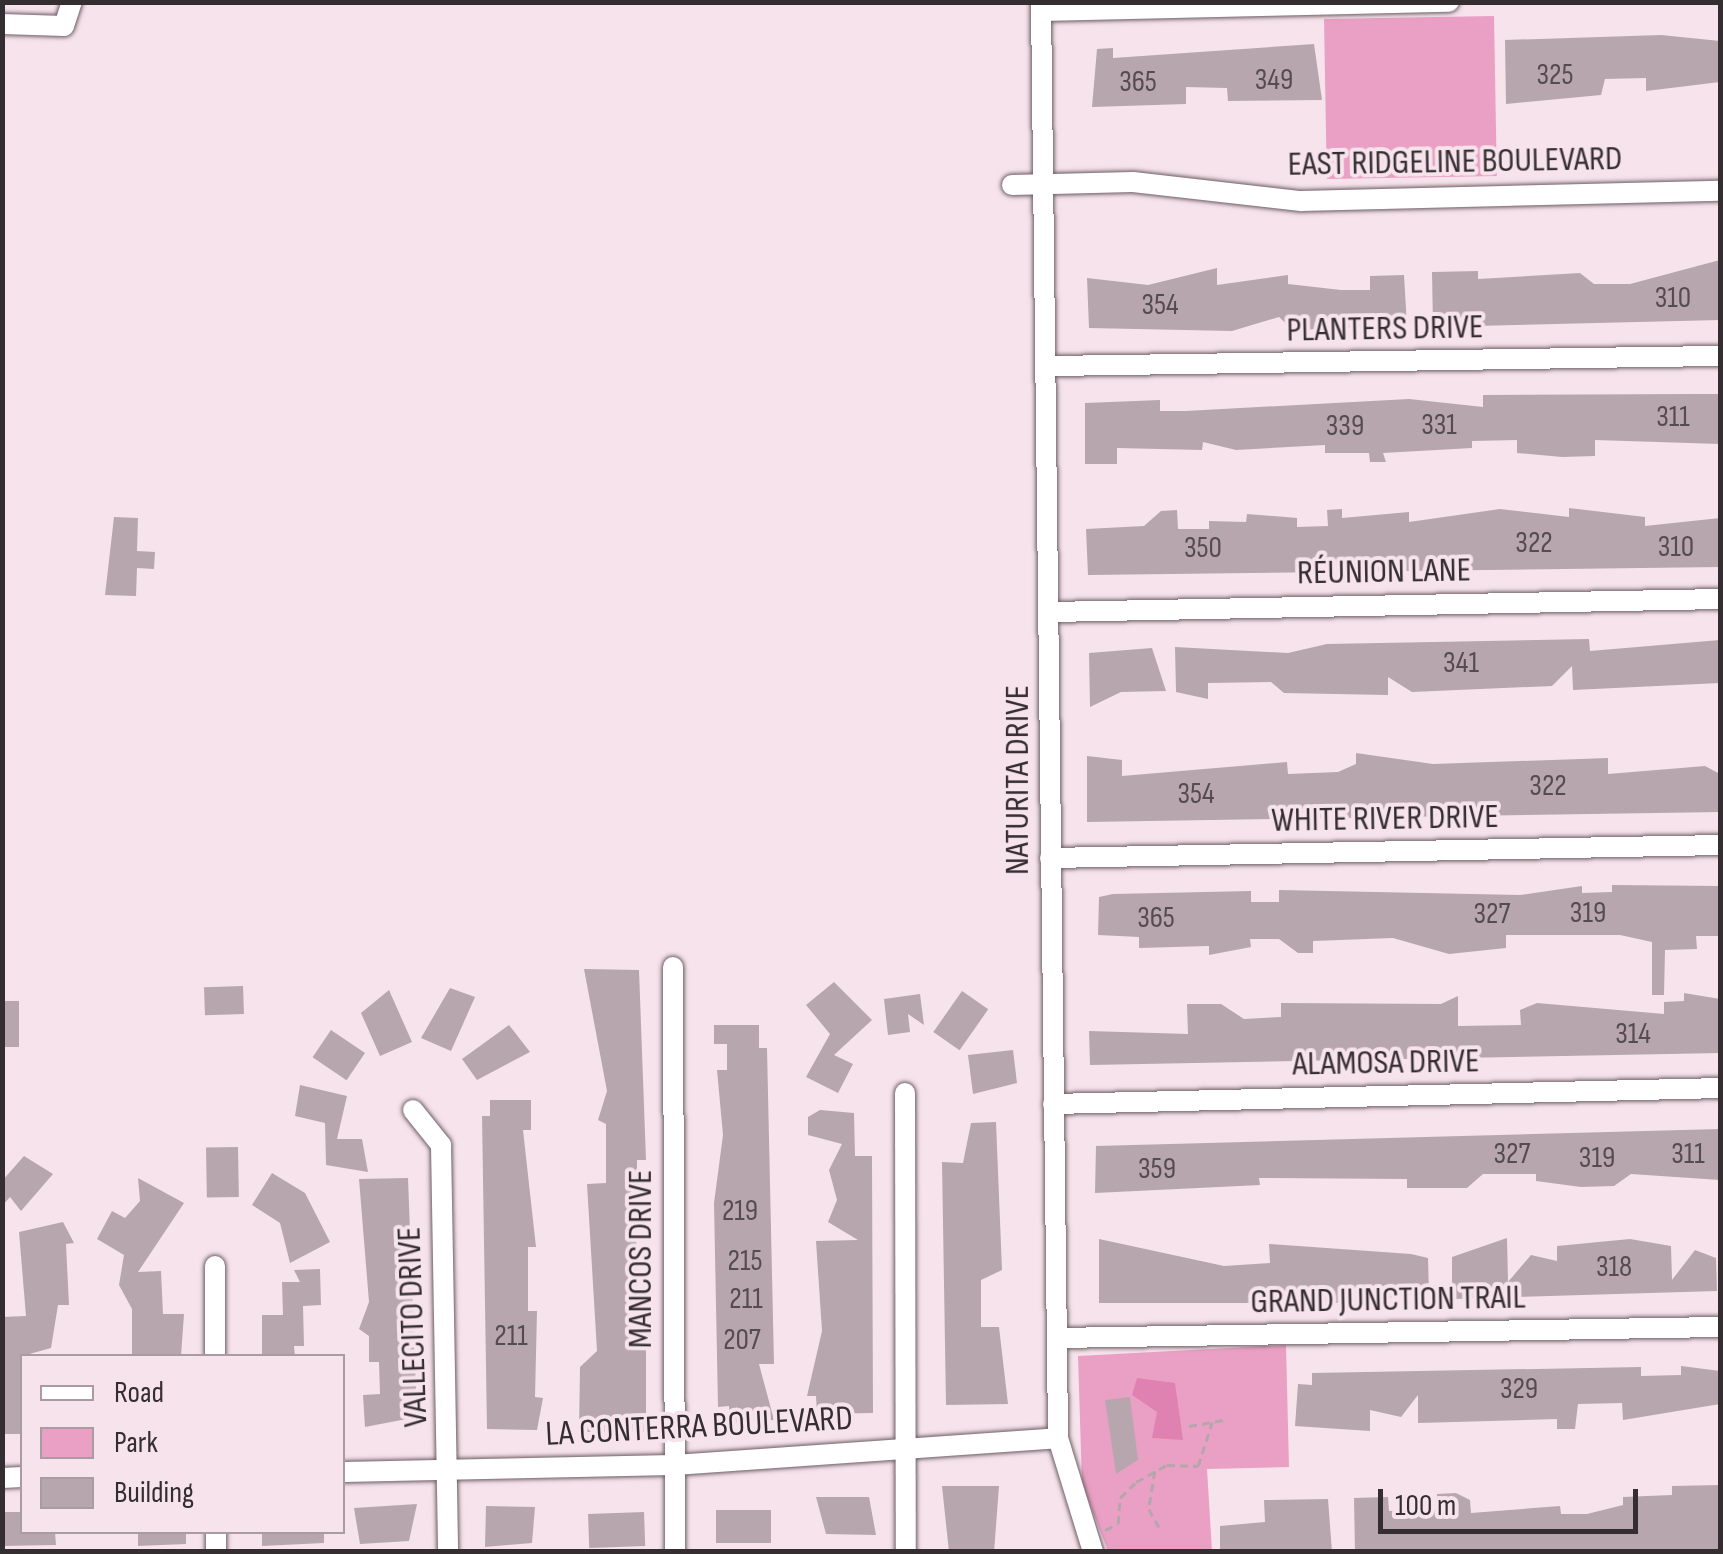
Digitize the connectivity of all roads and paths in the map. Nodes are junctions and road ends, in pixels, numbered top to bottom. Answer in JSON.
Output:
{"nodes":[{"id":1,"x":72,"y":2,"type":"edge"},
{"id":2,"x":1449,"y":2,"type":"edge"},
{"id":3,"x":1041,"y":7,"type":"edge"},
{"id":4,"x":2,"y":24,"type":"edge"},
{"id":5,"x":1044,"y":183,"type":"junction"},
{"id":6,"x":1012,"y":185,"type":"dead end"},
{"id":7,"x":1720,"y":191,"type":"edge"},
{"id":8,"x":1720,"y":356,"type":"edge"},
{"id":9,"x":1052,"y":366,"type":"junction"},
{"id":10,"x":1720,"y":599,"type":"edge"},
{"id":11,"x":1050,"y":612,"type":"junction"},
{"id":12,"x":1720,"y":845,"type":"edge"},
{"id":13,"x":1050,"y":858,"type":"junction"},
{"id":14,"x":673,"y":967,"type":"dead end"},
{"id":15,"x":1720,"y":1088,"type":"edge"},
{"id":16,"x":905,"y":1093,"type":"dead end"},
{"id":17,"x":1053,"y":1104,"type":"junction"},
{"id":18,"x":413,"y":1110,"type":"dead end"},
{"id":19,"x":215,"y":1266,"type":"dead end"},
{"id":20,"x":1720,"y":1327,"type":"edge"},
{"id":21,"x":1057,"y":1338,"type":"junction"},
{"id":22,"x":215,"y":1354,"type":"edge"},
{"id":23,"x":1227,"y":1419,"type":"dead end"},
{"id":24,"x":1212,"y":1422,"type":"junction"},
{"id":25,"x":1189,"y":1426,"type":"dead end"},
{"id":26,"x":1058,"y":1438,"type":"junction"},
{"id":27,"x":906,"y":1448,"type":"junction"},
{"id":28,"x":674,"y":1465,"type":"junction"},
{"id":29,"x":450,"y":1470,"type":"junction"},
{"id":30,"x":1154,"y":1470,"type":"junction"},
{"id":31,"x":345,"y":1472,"type":"edge"},
{"id":32,"x":1160,"y":1526,"type":"dead end"},
{"id":33,"x":1104,"y":1530,"type":"dead end"},
{"id":34,"x":448,"y":1552,"type":"edge"},
{"id":35,"x":675,"y":1552,"type":"edge"},
{"id":36,"x":906,"y":1552,"type":"edge"},
{"id":37,"x":1093,"y":1552,"type":"edge"}],
"edges":[{"from":1,"to":4,"type":"street"},
{"from":2,"to":3,"type":"street"},
{"from":3,"to":5,"type":"street","name":"NATURITA DRIVE"},
{"from":5,"to":6,"type":"street","name":"EAST RIDGELINE BOULEVARD"},
{"from":5,"to":7,"type":"street","name":"EAST RIDGELINE BOULEVARD"},
{"from":5,"to":9,"type":"street","name":"NATURITA DRIVE"},
{"from":8,"to":9,"type":"street","name":"PLANTERS DRIVE"},
{"from":9,"to":11,"type":"street","name":"NATURITA DRIVE"},
{"from":10,"to":11,"type":"street","name":"RÉUNION LANE"},
{"from":11,"to":13,"type":"street","name":"NATURITA DRIVE"},
{"from":12,"to":13,"type":"street","name":"WHITE RIVER DRIVE"},
{"from":13,"to":17,"type":"street","name":"NATURITA DRIVE"},
{"from":14,"to":28,"type":"street","name":"MANCOS DRIVE"},
{"from":15,"to":17,"type":"street","name":"ALAMOSA DRIVE"},
{"from":16,"to":27,"type":"street"},
{"from":17,"to":21,"type":"street","name":"NATURITA DRIVE"},
{"from":18,"to":29,"type":"street","name":"VALLECITO DRIVE"},
{"from":19,"to":22,"type":"street"},
{"from":20,"to":21,"type":"street","name":"GRAND JUNCTION TRAIL"},
{"from":21,"to":26,"type":"street","name":"NATURITA DRIVE"},
{"from":23,"to":24,"type":"path"},
{"from":24,"to":25,"type":"path"},
{"from":24,"to":30,"type":"path"},
{"from":26,"to":27,"type":"street","name":"LA CONTERRA BOULEVARD"},
{"from":26,"to":37,"type":"street","name":"NATURITA DRIVE"},
{"from":27,"to":28,"type":"street","name":"LA CONTERRA BOULEVARD"},
{"from":27,"to":36,"type":"street"},
{"from":28,"to":29,"type":"street","name":"LA CONTERRA BOULEVARD"},
{"from":28,"to":35,"type":"street","name":"MANCOS DRIVE"},
{"from":29,"to":31,"type":"street","name":"LA CONTERRA BOULEVARD"},
{"from":29,"to":34,"type":"street","name":"VALLECITO DRIVE"},
{"from":30,"to":32,"type":"path"},
{"from":30,"to":33,"type":"path"}]}
